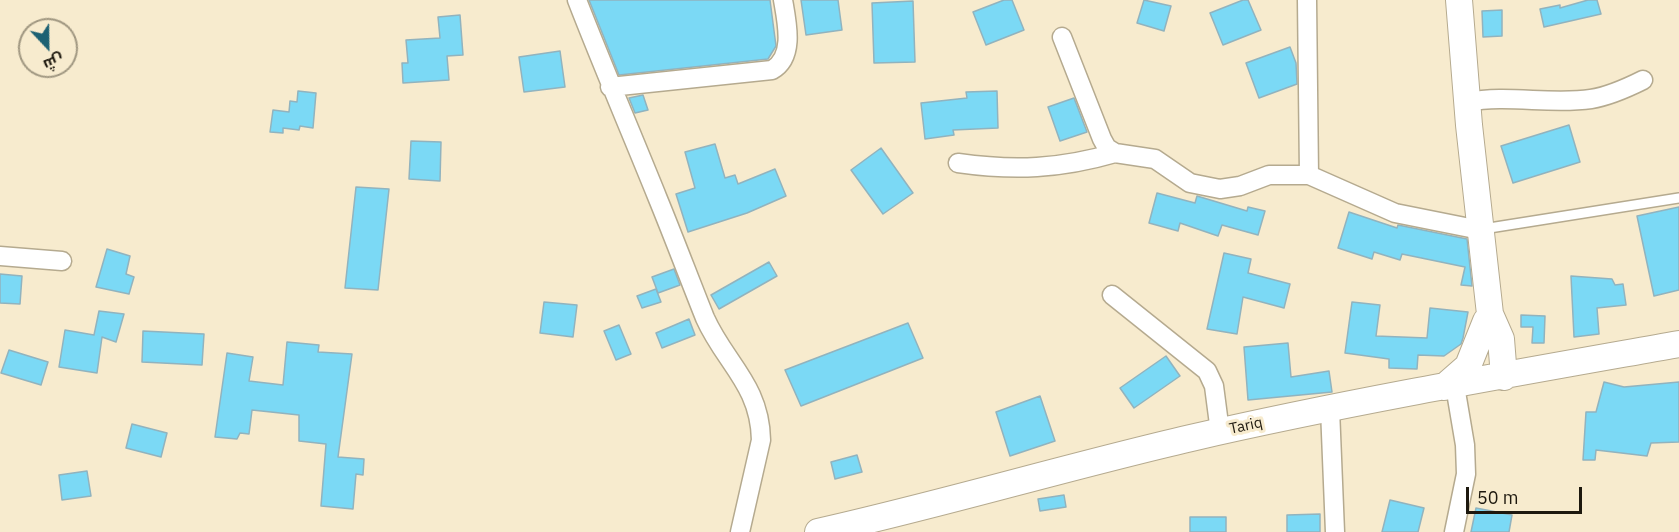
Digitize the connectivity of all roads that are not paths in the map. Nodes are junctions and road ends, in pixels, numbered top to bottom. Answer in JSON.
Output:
{"nodes":[{"id":1,"x":578,"y":0,"type":"edge"},
{"id":2,"x":783,"y":0,"type":"edge"},
{"id":3,"x":1308,"y":0,"type":"edge"},
{"id":4,"x":1459,"y":0,"type":"edge"},
{"id":5,"x":1062,"y":37,"type":"dead end"},
{"id":6,"x":1643,"y":80,"type":"dead end"},
{"id":7,"x":610,"y":87,"type":"junction"},
{"id":8,"x":1467,"y":102,"type":"junction"},
{"id":9,"x":1114,"y":153,"type":"junction"},
{"id":10,"x":958,"y":163,"type":"dead end"},
{"id":11,"x":1310,"y":175,"type":"junction"},
{"id":12,"x":1679,"y":198,"type":"edge"},
{"id":13,"x":1480,"y":230,"type":"junction"},
{"id":14,"x":0,"y":256,"type":"edge"},
{"id":15,"x":62,"y":261,"type":"dead end"},
{"id":16,"x":1112,"y":295,"type":"dead end"},
{"id":17,"x":1490,"y":320,"type":"junction"},
{"id":18,"x":1679,"y":344,"type":"edge"},
{"id":19,"x":1541,"y":369,"type":"junction"},
{"id":20,"x":1504,"y":377,"type":"junction"},
{"id":21,"x":1479,"y":382,"type":"junction"},
{"id":22,"x":1449,"y":387,"type":"junction"},
{"id":23,"x":1330,"y":409,"type":"junction"},
{"id":24,"x":1220,"y":432,"type":"junction"},
{"id":25,"x":740,"y":532,"type":"edge"},
{"id":26,"x":818,"y":532,"type":"edge"},
{"id":27,"x":1335,"y":532,"type":"edge"},
{"id":28,"x":1454,"y":532,"type":"edge"}],
"edges":[{"from":1,"to":7,"type":"street"},
{"from":2,"to":7,"type":"street"},
{"from":3,"to":11,"type":"street"},
{"from":4,"to":8,"type":"main road"},
{"from":5,"to":9,"type":"street"},
{"from":6,"to":8,"type":"street"},
{"from":7,"to":25,"type":"street"},
{"from":8,"to":13,"type":"main road"},
{"from":9,"to":10,"type":"street"},
{"from":9,"to":11,"type":"street"},
{"from":11,"to":13,"type":"street"},
{"from":12,"to":13,"type":"lane"},
{"from":13,"to":17,"type":"main road"},
{"from":14,"to":15,"type":"street"},
{"from":16,"to":24,"type":"street"},
{"from":17,"to":19,"type":"main road"},
{"from":17,"to":20,"type":"main road"},
{"from":17,"to":21,"type":"main road"},
{"from":17,"to":22,"type":"main road"},
{"from":18,"to":19,"type":"main road","name":"Tariq"},
{"from":19,"to":20,"type":"main road","name":"Tariq"},
{"from":20,"to":21,"type":"main road","name":"Tariq"},
{"from":21,"to":22,"type":"main road","name":"Tariq"},
{"from":22,"to":23,"type":"main road","name":"Tariq"},
{"from":22,"to":28,"type":"street"},
{"from":23,"to":24,"type":"main road","name":"Tariq"},
{"from":23,"to":27,"type":"street"},
{"from":24,"to":26,"type":"main road","name":"Tariq"}]}
